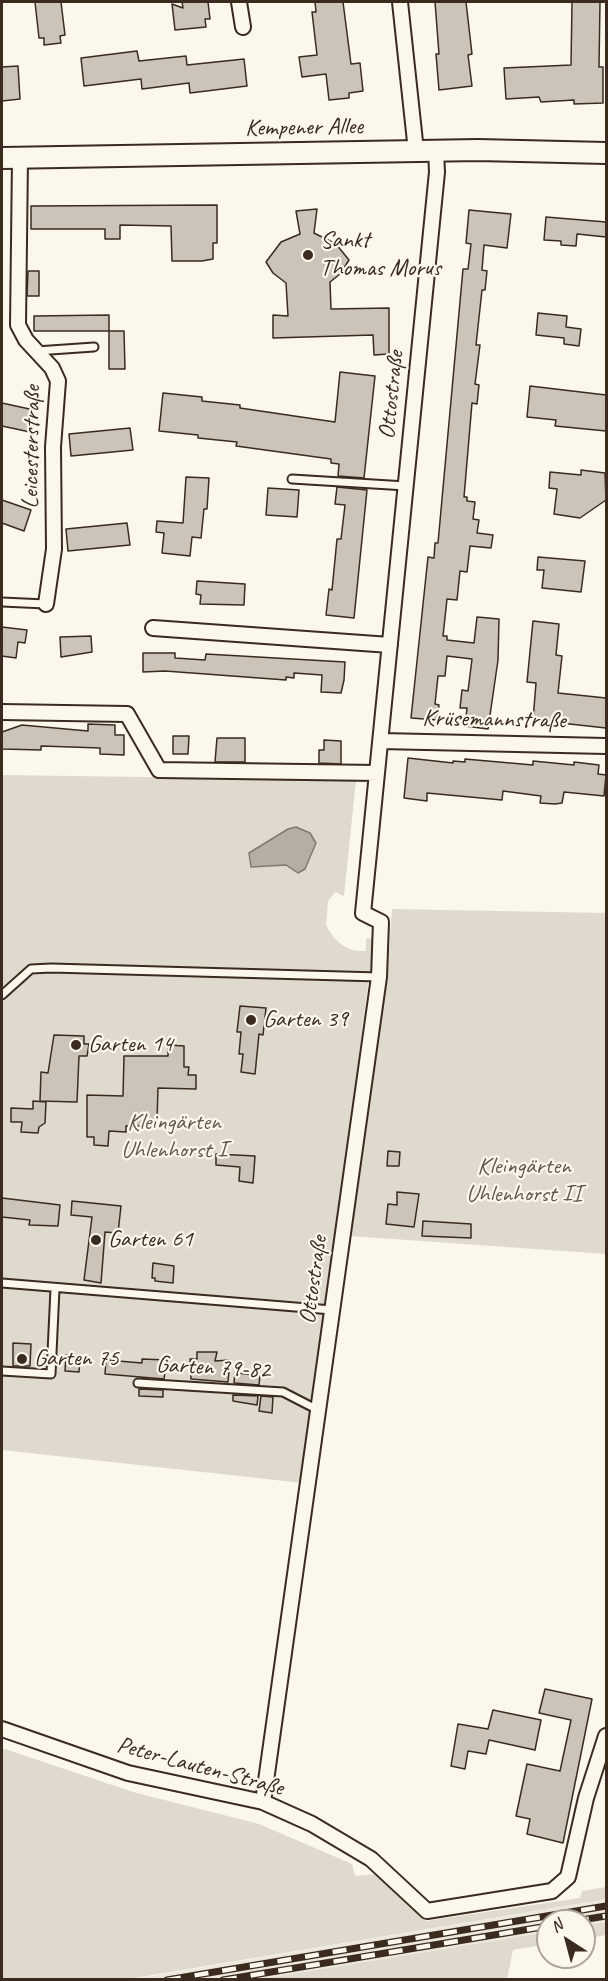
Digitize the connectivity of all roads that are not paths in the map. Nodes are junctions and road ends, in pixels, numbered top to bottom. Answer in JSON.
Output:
{"nodes":[{"id":1,"x":239,"y":2,"type":"edge"},
{"id":2,"x":399,"y":2,"type":"edge"},
{"id":3,"x":243,"y":27,"type":"dead end"},
{"id":4,"x":416,"y":151,"type":"junction"},
{"id":5,"x":436,"y":151,"type":"junction"},
{"id":6,"x":606,"y":153,"type":"edge"},
{"id":7,"x":11,"y":158,"type":"edge"},
{"id":8,"x":94,"y":347,"type":"dead end"},
{"id":9,"x":36,"y":351,"type":"junction"},
{"id":10,"x":292,"y":479,"type":"dead end"},
{"id":11,"x":406,"y":486,"type":"junction"},
{"id":12,"x":2,"y":602,"type":"edge"},
{"id":13,"x":46,"y":604,"type":"joint"},
{"id":14,"x":153,"y":628,"type":"dead end"},
{"id":15,"x":390,"y":645,"type":"junction"},
{"id":16,"x":2,"y":712,"type":"edge"},
{"id":17,"x":381,"y":741,"type":"junction"},
{"id":18,"x":606,"y":746,"type":"edge"},
{"id":19,"x":378,"y":772,"type":"junction"},
{"id":20,"x":379,"y":977,"type":"junction"},
{"id":21,"x":2,"y":995,"type":"edge"},
{"id":22,"x":2,"y":1283,"type":"edge"},
{"id":23,"x":55,"y":1289,"type":"junction"},
{"id":24,"x":332,"y":1310,"type":"junction"},
{"id":25,"x":2,"y":1371,"type":"edge"},
{"id":26,"x":138,"y":1383,"type":"dead end"},
{"id":27,"x":318,"y":1410,"type":"junction"},
{"id":28,"x":2,"y":1729,"type":"edge"},
{"id":29,"x":606,"y":1736,"type":"edge"},
{"id":30,"x":263,"y":1802,"type":"junction"}],
"edges":[{"from":1,"to":3,"type":"street"},
{"from":2,"to":4,"type":"street"},
{"from":4,"to":5,"type":"street","name":"Kempener Allee"},
{"from":4,"to":7,"type":"street","name":"Kempener Allee"},
{"from":5,"to":6,"type":"street","name":"Kempener Allee"},
{"from":5,"to":11,"type":"street","name":"Ottostraße"},
{"from":7,"to":9,"type":"street","name":"Leicesterstraße"},
{"from":8,"to":9,"type":"lane"},
{"from":9,"to":13,"type":"street","name":"Leicesterstraße"},
{"from":10,"to":11,"type":"lane"},
{"from":11,"to":15,"type":"street","name":"Ottostraße"},
{"from":12,"to":13,"type":"lane"},
{"from":14,"to":15,"type":"street"},
{"from":15,"to":17,"type":"street","name":"Ottostraße"},
{"from":16,"to":19,"type":"street"},
{"from":17,"to":18,"type":"street","name":"Krüsemannstraße"},
{"from":17,"to":19,"type":"street","name":"Ottostraße"},
{"from":19,"to":20,"type":"street","name":"Ottostraße"},
{"from":20,"to":21,"type":"lane"},
{"from":20,"to":24,"type":"street","name":"Ottostraße"},
{"from":22,"to":23,"type":"lane"},
{"from":23,"to":24,"type":"lane"},
{"from":23,"to":25,"type":"lane"},
{"from":24,"to":27,"type":"street","name":"Ottostraße"},
{"from":26,"to":27,"type":"lane","name":"Garten 79-82"},
{"from":27,"to":30,"type":"street","name":"Ottostraße"},
{"from":28,"to":30,"type":"street","name":"Peter-Lauten-Straße"},
{"from":29,"to":30,"type":"street","name":"Peter-Lauten-Straße"}]}
